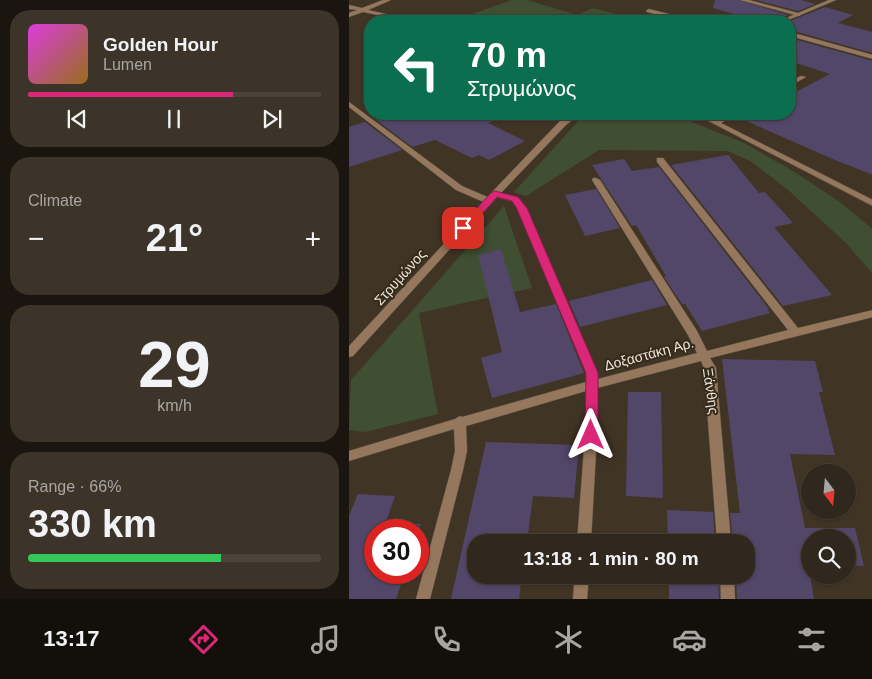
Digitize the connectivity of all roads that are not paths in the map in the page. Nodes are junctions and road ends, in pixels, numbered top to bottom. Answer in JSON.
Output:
{"nodes":[{"id":1,"x":387,"y":0,"type":"edge"},
{"id":2,"x":743,"y":0,"type":"edge"},
{"id":3,"x":833,"y":0,"type":"edge"},
{"id":4,"x":349,"y":7,"type":"edge"},
{"id":5,"x":365,"y":9,"type":"junction"},
{"id":6,"x":649,"y":12,"type":"dead end"},
{"id":7,"x":799,"y":14,"type":"junction"},
{"id":8,"x":349,"y":15,"type":"edge"},
{"id":9,"x":390,"y":15,"type":"edge"},
{"id":10,"x":663,"y":15,"type":"edge"},
{"id":11,"x":796,"y":15,"type":"edge"},
{"id":12,"x":796,"y":36,"type":"edge"},
{"id":13,"x":872,"y":57,"type":"edge"},
{"id":14,"x":803,"y":77,"type":"dead end"},
{"id":15,"x":796,"y":81,"type":"edge"},
{"id":16,"x":349,"y":104,"type":"edge"},
{"id":17,"x":364,"y":115,"type":"edge"},
{"id":18,"x":370,"y":120,"type":"edge"},
{"id":19,"x":568,"y":120,"type":"edge"},
{"id":20,"x":712,"y":120,"type":"edge"},
{"id":21,"x":721,"y":120,"type":"edge"},
{"id":22,"x":717,"y":122,"type":"junction"},
{"id":23,"x":660,"y":160,"type":"dead end"},
{"id":24,"x":597,"y":180,"type":"dead end"},
{"id":25,"x":492,"y":197,"type":"junction"},
{"id":26,"x":872,"y":204,"type":"edge"},
{"id":27,"x":872,"y":313,"type":"edge"},
{"id":28,"x":795,"y":332,"type":"junction"},
{"id":29,"x":349,"y":353,"type":"edge"},
{"id":30,"x":704,"y":355,"type":"junction"},
{"id":31,"x":591,"y":386,"type":"junction"},
{"id":32,"x":460,"y":421,"type":"junction"},
{"id":33,"x":349,"y":456,"type":"edge"},
{"id":34,"x":585,"y":534,"type":"edge"},
{"id":35,"x":723,"y":534,"type":"edge"},
{"id":36,"x":581,"y":584,"type":"edge"},
{"id":37,"x":727,"y":584,"type":"edge"},
{"id":38,"x":423,"y":599,"type":"edge"},
{"id":39,"x":580,"y":599,"type":"edge"},
{"id":40,"x":728,"y":599,"type":"edge"}],
"edges":[{"from":1,"to":5,"type":"street"},
{"from":2,"to":7,"type":"street"},
{"from":3,"to":7,"type":"street"},
{"from":4,"to":5,"type":"street"},
{"from":5,"to":8,"type":"street"},
{"from":5,"to":9,"type":"street"},
{"from":6,"to":10,"type":"street"},
{"from":7,"to":11,"type":"street"},
{"from":12,"to":13,"type":"street"},
{"from":14,"to":15,"type":"street"},
{"from":16,"to":17,"type":"street"},
{"from":18,"to":25,"type":"street"},
{"from":19,"to":25,"type":"street","name":"Στρυμώνος"},
{"from":20,"to":22,"type":"street"},
{"from":21,"to":22,"type":"street"},
{"from":22,"to":26,"type":"street"},
{"from":23,"to":28,"type":"street"},
{"from":24,"to":30,"type":"street","name":"Ξάνθης"},
{"from":25,"to":29,"type":"street","name":"Στρυμώνος"},
{"from":25,"to":31,"type":"street"},
{"from":27,"to":28,"type":"street","name":"Δοξαστάκη Αρ."},
{"from":28,"to":30,"type":"street","name":"Δοξαστάκη Αρ."},
{"from":30,"to":31,"type":"street","name":"Δοξαστάκη Αρ."},
{"from":30,"to":35,"type":"street","name":"Ξάνθης"},
{"from":31,"to":32,"type":"street","name":"Δοξαστάκη Αρ."},
{"from":31,"to":34,"type":"street"},
{"from":32,"to":33,"type":"street","name":"Δοξαστάκη Αρ."},
{"from":32,"to":38,"type":"street"},
{"from":36,"to":39,"type":"street"},
{"from":37,"to":40,"type":"street"}]}
